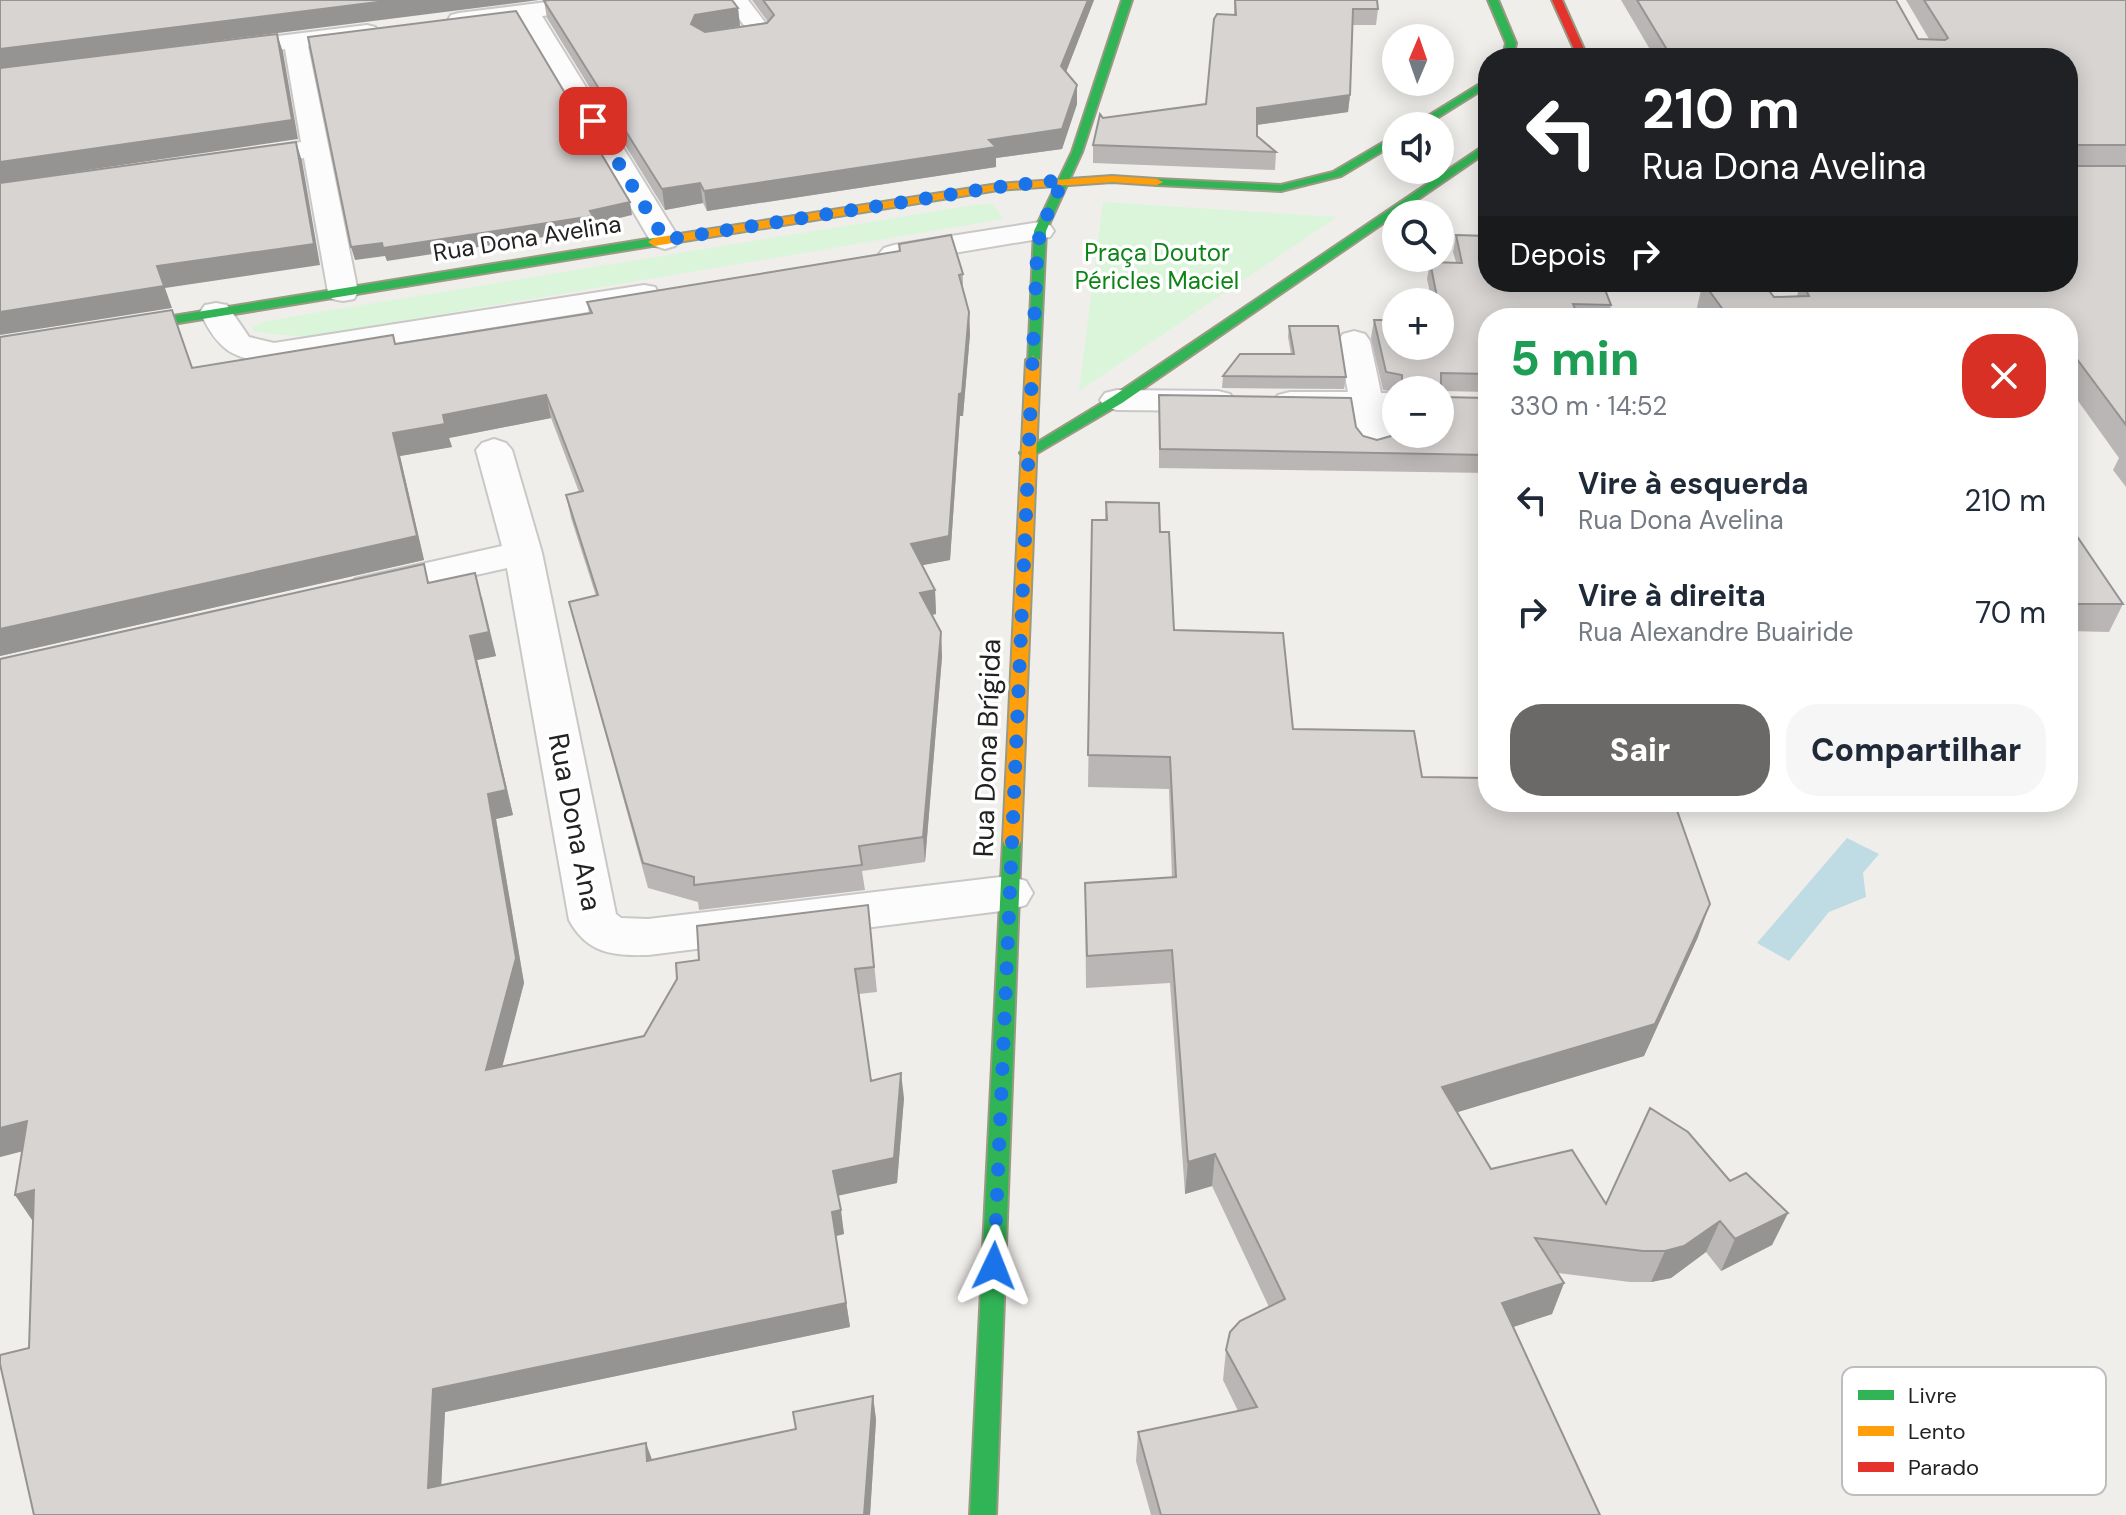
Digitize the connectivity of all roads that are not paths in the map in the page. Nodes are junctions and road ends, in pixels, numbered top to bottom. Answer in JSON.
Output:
{"nodes":[{"id":1,"x":616,"y":0,"type":"edge"},
{"id":2,"x":736,"y":0,"type":"edge"},
{"id":3,"x":1127,"y":0,"type":"edge"},
{"id":4,"x":1493,"y":0,"type":"edge"},
{"id":5,"x":1557,"y":0,"type":"edge"},
{"id":6,"x":527,"y":11,"type":"junction"},
{"id":7,"x":437,"y":23,"type":"edge"},
{"id":8,"x":394,"y":28,"type":"edge"},
{"id":9,"x":708,"y":40,"type":"edge"},
{"id":10,"x":295,"y":41,"type":"junction"},
{"id":11,"x":1510,"y":48,"type":"edge"},
{"id":12,"x":1579,"y":48,"type":"edge"},
{"id":13,"x":202,"y":52,"type":"edge"},
{"id":14,"x":1478,"y":88,"type":"edge"},
{"id":15,"x":1440,"y":112,"type":"edge"},
{"id":16,"x":1382,"y":147,"type":"edge"},
{"id":17,"x":317,"y":148,"type":"junction"},
{"id":18,"x":1478,"y":153,"type":"edge"},
{"id":19,"x":221,"y":162,"type":"edge"},
{"id":20,"x":1063,"y":180,"type":"junction"},
{"id":21,"x":1040,"y":231,"type":"junction"},
{"id":22,"x":665,"y":240,"type":"junction"},
{"id":23,"x":868,"y":257,"type":"edge"},
{"id":24,"x":674,"y":289,"type":"edge"},
{"id":25,"x":343,"y":292,"type":"junction"},
{"id":26,"x":216,"y":312,"type":"junction"},
{"id":27,"x":1354,"y":341,"type":"dead end"},
{"id":28,"x":0,"y":348,"type":"edge"},
{"id":29,"x":1117,"y":400,"type":"junction"},
{"id":30,"x":1381,"y":402,"type":"edge"},
{"id":31,"x":1375,"y":445,"type":"edge"},
{"id":32,"x":494,"y":450,"type":"dead end"},
{"id":33,"x":1027,"y":453,"type":"junction"},
{"id":34,"x":523,"y":553,"type":"junction"},
{"id":35,"x":338,"y":594,"type":"edge"},
{"id":36,"x":1009,"y":893,"type":"junction"},
{"id":37,"x":983,"y":1515,"type":"edge"}],
"edges":[{"from":1,"to":6,"type":"street"},
{"from":2,"to":9,"type":"street"},
{"from":3,"to":20,"type":"street","name":"Rua Dona Brígida"},
{"from":4,"to":11,"type":"street"},
{"from":5,"to":12,"type":"street"},
{"from":6,"to":7,"type":"street"},
{"from":6,"to":22,"type":"street"},
{"from":8,"to":10,"type":"street"},
{"from":10,"to":13,"type":"street"},
{"from":10,"to":17,"type":"street"},
{"from":14,"to":15,"type":"street"},
{"from":16,"to":20,"type":"street","name":"Rua Dona Avelina"},
{"from":17,"to":19,"type":"street"},
{"from":17,"to":25,"type":"street"},
{"from":18,"to":29,"type":"street"},
{"from":20,"to":21,"type":"street","name":"Rua Dona Brígida"},
{"from":20,"to":22,"type":"street","name":"Rua Dona Avelina"},
{"from":21,"to":23,"type":"street"},
{"from":21,"to":33,"type":"street","name":"Rua Dona Brígida"},
{"from":22,"to":25,"type":"street","name":"Rua Dona Avelina"},
{"from":24,"to":26,"type":"street"},
{"from":25,"to":26,"type":"street","name":"Rua Dona Avelina"},
{"from":26,"to":28,"type":"street","name":"Rua Dona Avelina"},
{"from":27,"to":30,"type":"street"},
{"from":29,"to":30,"type":"street"},
{"from":29,"to":33,"type":"street"},
{"from":30,"to":31,"type":"street"},
{"from":32,"to":34,"type":"street","name":"Rua Dona Ana"},
{"from":33,"to":36,"type":"street","name":"Rua Dona Brígida"},
{"from":34,"to":35,"type":"street"},
{"from":34,"to":36,"type":"street","name":"Rua Dona Ana"},
{"from":36,"to":37,"type":"street","name":"Rua Dona Brígida"}]}
